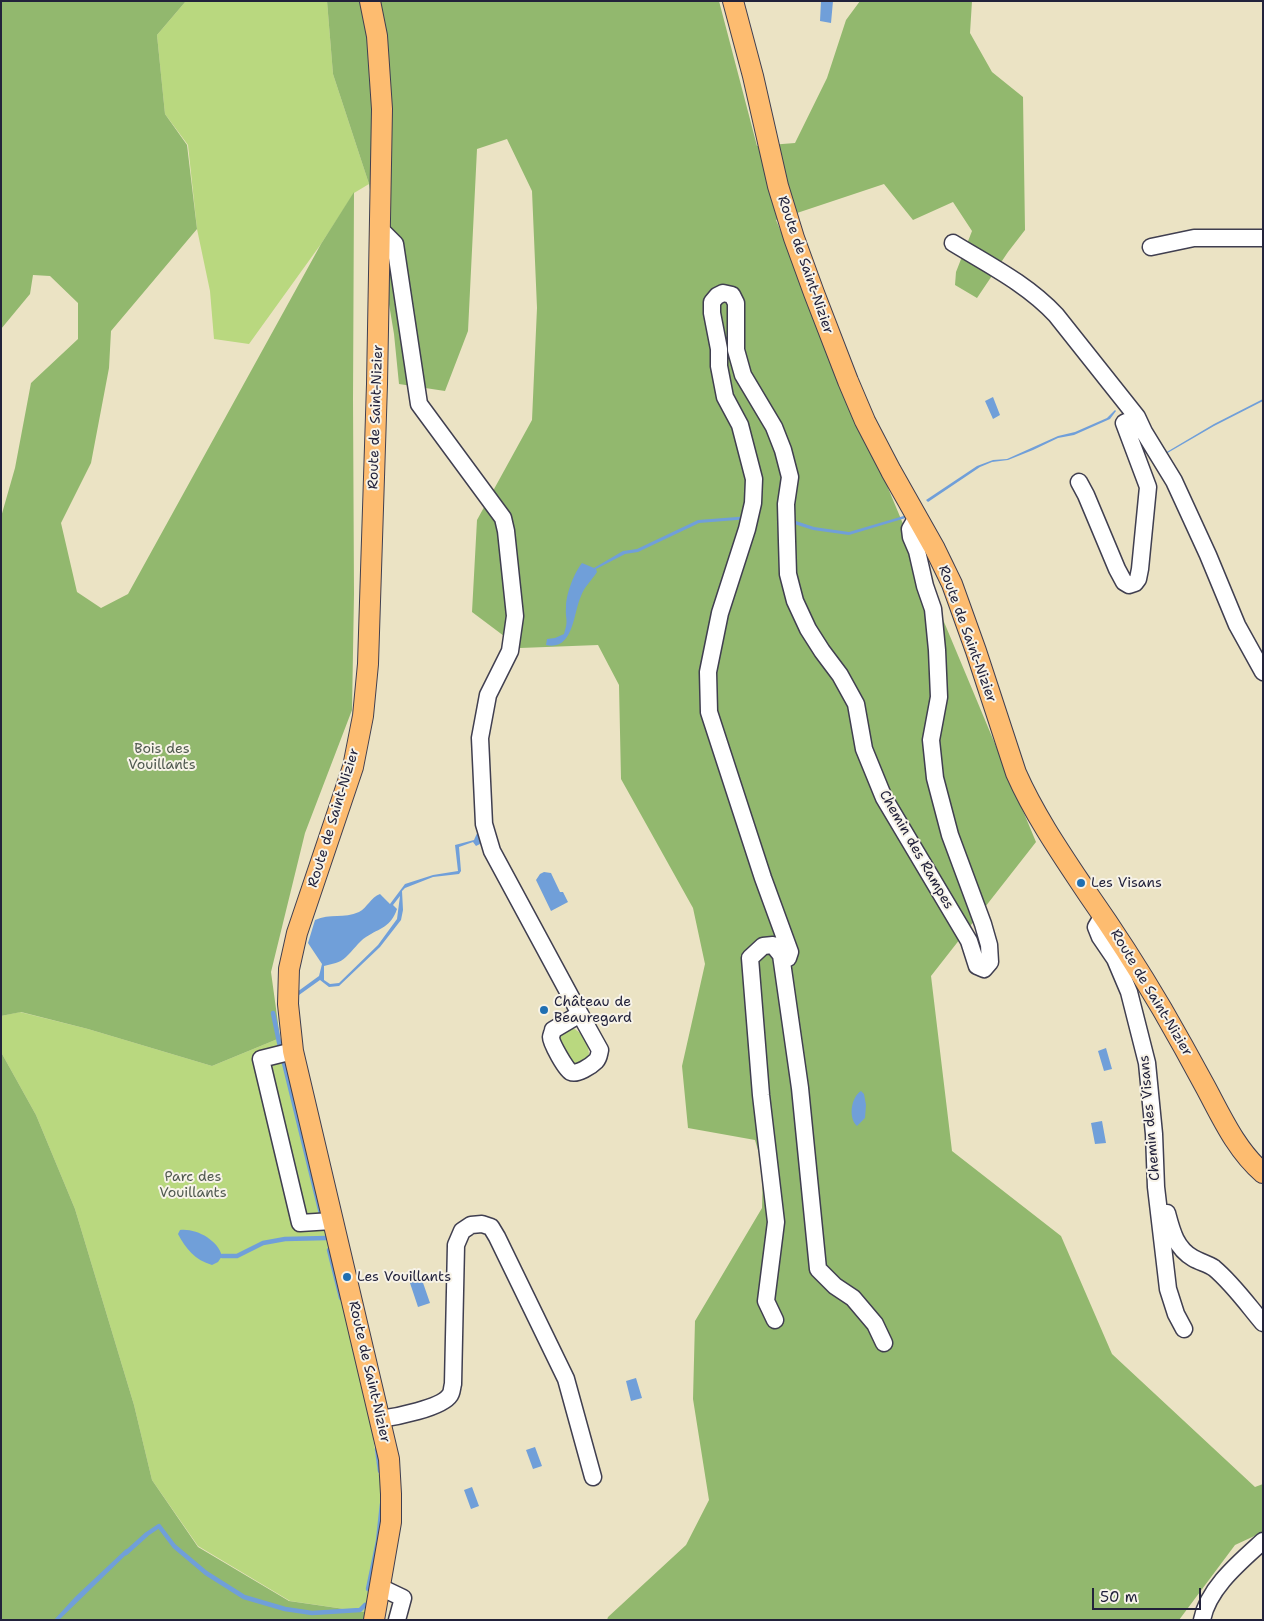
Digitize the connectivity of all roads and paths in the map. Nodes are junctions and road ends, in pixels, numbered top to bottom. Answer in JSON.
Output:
{"nodes":[{"id":1,"x":370,"y":1,"type":"edge"},
{"id":2,"x":733,"y":1,"type":"edge"},
{"id":3,"x":380,"y":229,"type":"junction"},
{"id":4,"x":1263,"y":238,"type":"edge"},
{"id":5,"x":953,"y":243,"type":"dead end"},
{"id":6,"x":1151,"y":247,"type":"dead end"},
{"id":7,"x":1137,"y":417,"type":"junction"},
{"id":8,"x":1079,"y":482,"type":"dead end"},
{"id":9,"x":917,"y":517,"type":"junction"},
{"id":10,"x":1263,"y":672,"type":"edge"},
{"id":11,"x":1105,"y":918,"type":"junction"},
{"id":12,"x":777,"y":950,"type":"junction"},
{"id":13,"x":580,"y":1014,"type":"dead end"},
{"id":14,"x":293,"y":1051,"type":"junction"},
{"id":15,"x":1156,"y":1170,"type":"junction"},
{"id":16,"x":1263,"y":1173,"type":"edge"},
{"id":17,"x":332,"y":1221,"type":"junction"},
{"id":18,"x":775,"y":1320,"type":"dead end"},
{"id":19,"x":1263,"y":1323,"type":"edge"},
{"id":20,"x":1184,"y":1328,"type":"dead end"},
{"id":21,"x":884,"y":1343,"type":"dead end"},
{"id":22,"x":380,"y":1419,"type":"junction"},
{"id":23,"x":593,"y":1477,"type":"dead end"},
{"id":24,"x":1263,"y":1541,"type":"edge"},
{"id":25,"x":380,"y":1587,"type":"junction"},
{"id":26,"x":374,"y":1620,"type":"edge"},
{"id":27,"x":397,"y":1620,"type":"edge"},
{"id":28,"x":1202,"y":1620,"type":"edge"}],
"edges":[{"from":1,"to":3,"type":"main road","name":"Route de Saint-Nizier"},
{"from":2,"to":9,"type":"main road","name":"Route de Saint-Nizier"},
{"from":3,"to":13,"type":"street"},
{"from":3,"to":14,"type":"main road","name":"Route de Saint-Nizier"},
{"from":4,"to":6,"type":"street"},
{"from":5,"to":7,"type":"street"},
{"from":7,"to":8,"type":"street"},
{"from":7,"to":10,"type":"street"},
{"from":9,"to":11,"type":"main road","name":"Route de Saint-Nizier"},
{"from":9,"to":12,"type":"street","name":"Chemin des Rampes"},
{"from":11,"to":15,"type":"street","name":"Chemin des Visans"},
{"from":11,"to":16,"type":"main road","name":"Route de Saint-Nizier"},
{"from":12,"to":18,"type":"street"},
{"from":12,"to":21,"type":"street"},
{"from":14,"to":17,"type":"main road","name":"Route de Saint-Nizier"},
{"from":14,"to":17,"type":"street"},
{"from":15,"to":19,"type":"street"},
{"from":15,"to":20,"type":"street","name":"Chemin des Visans"},
{"from":17,"to":22,"type":"main road","name":"Route de Saint-Nizier"},
{"from":22,"to":23,"type":"street"},
{"from":22,"to":25,"type":"main road","name":"Route de Saint-Nizier"},
{"from":24,"to":28,"type":"street"},
{"from":25,"to":26,"type":"main road","name":"Route de Saint-Nizier"},
{"from":25,"to":27,"type":"street"}]}
